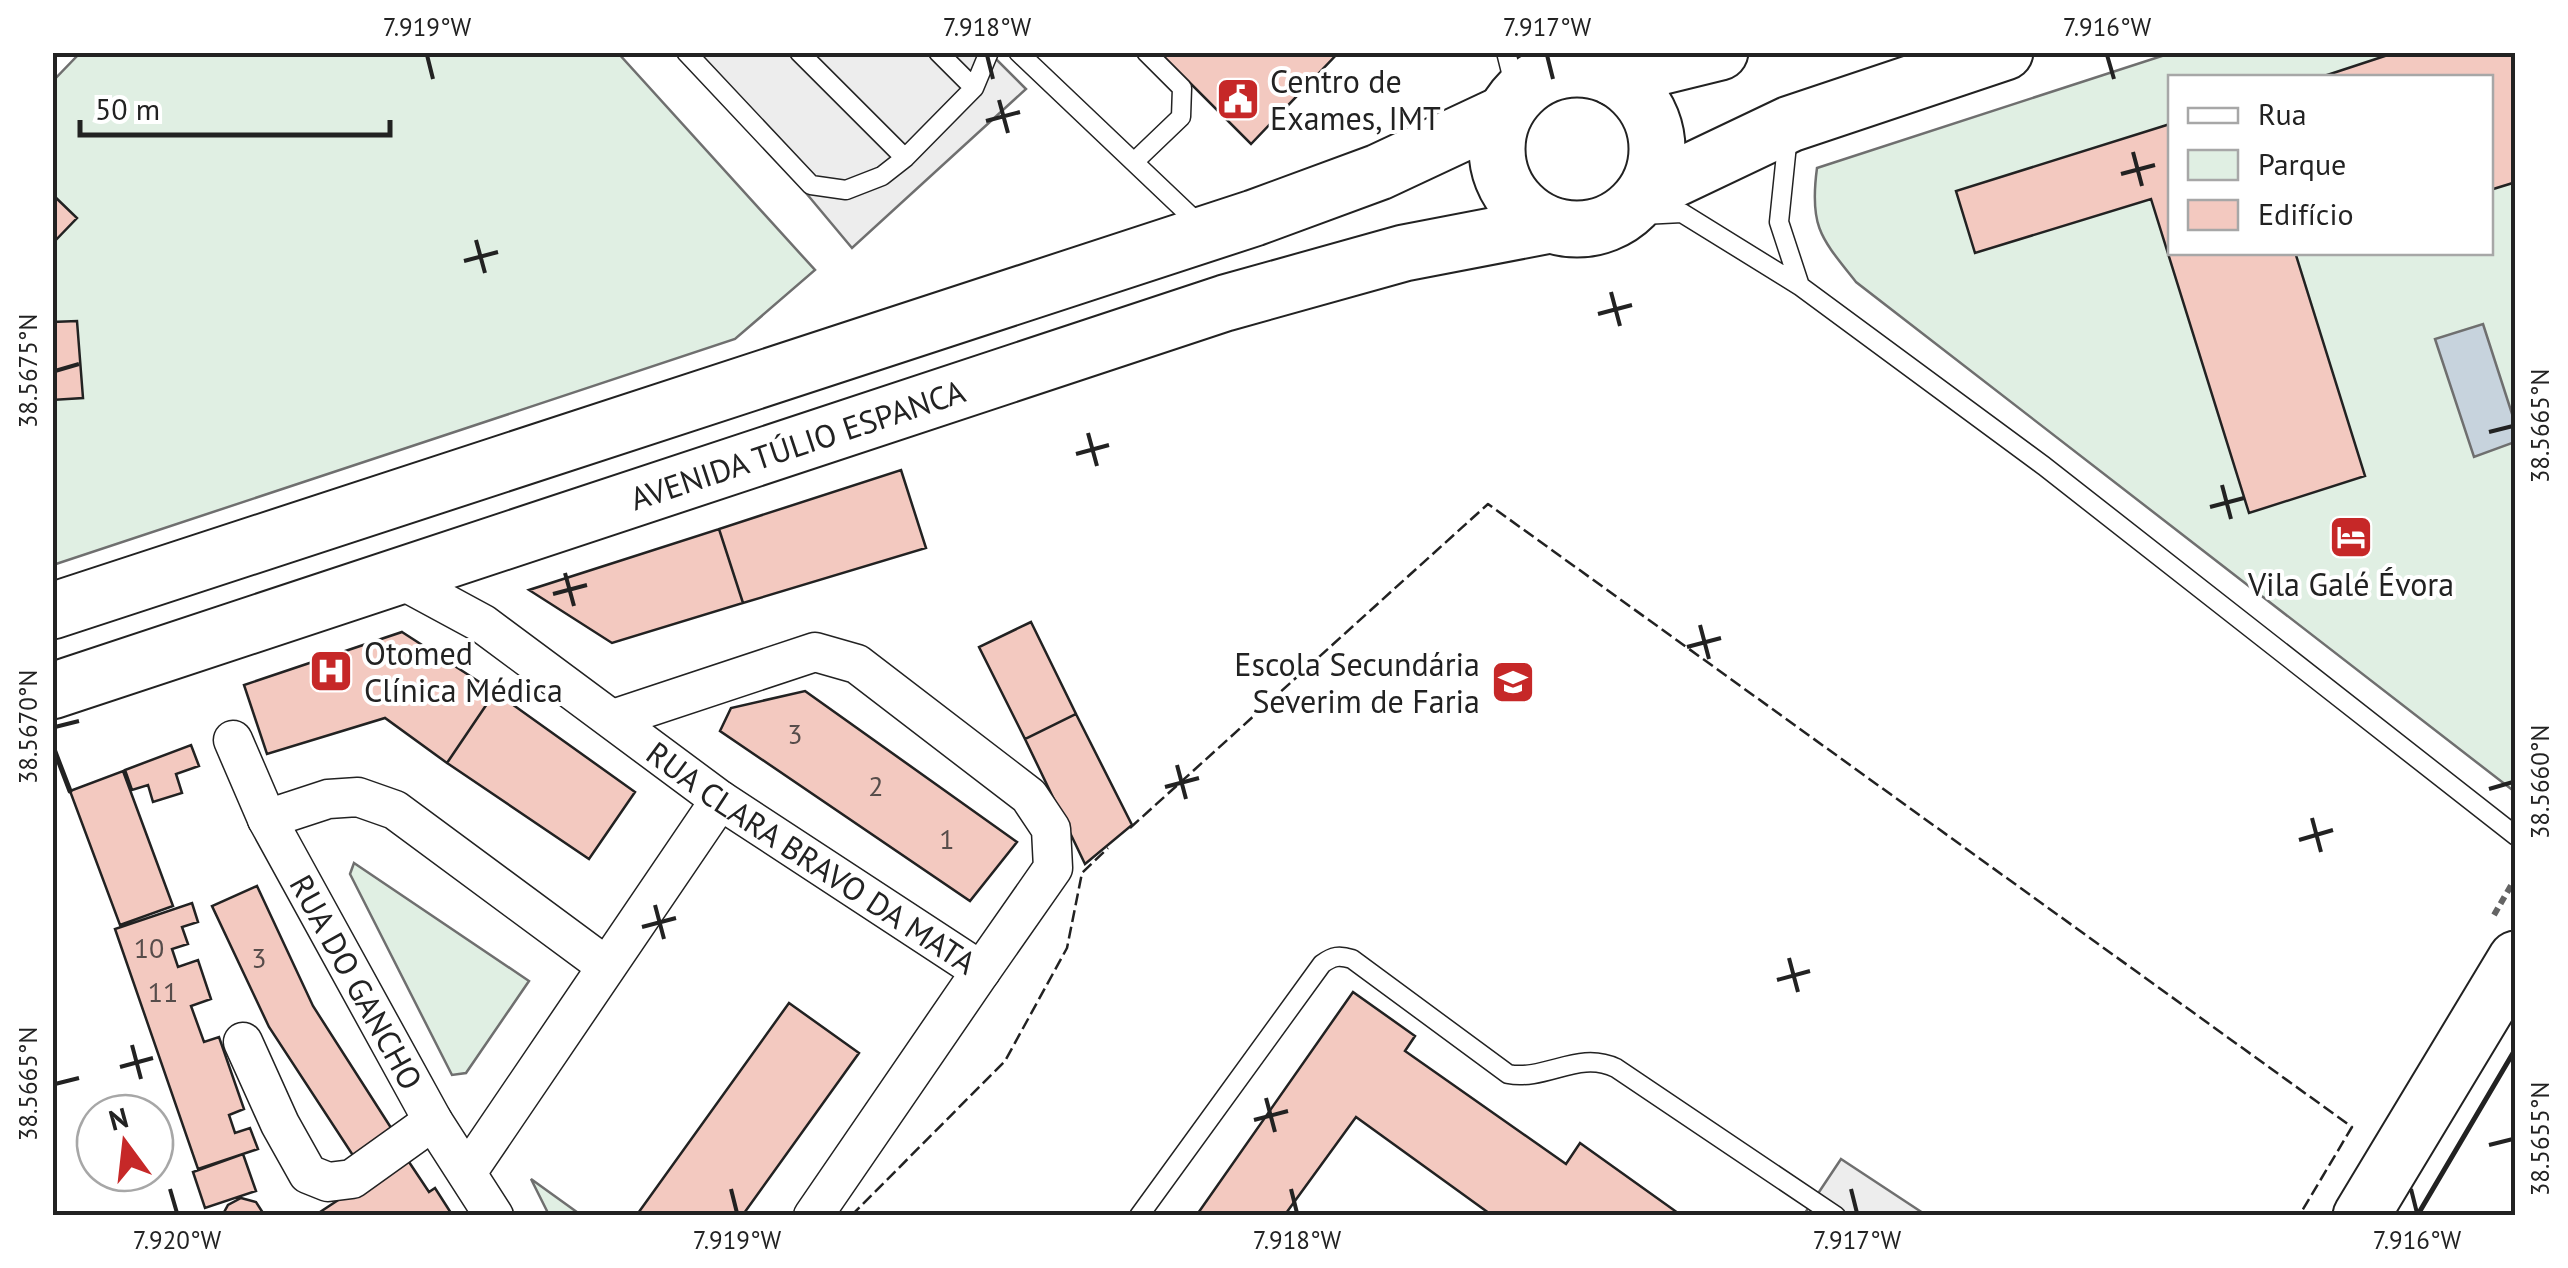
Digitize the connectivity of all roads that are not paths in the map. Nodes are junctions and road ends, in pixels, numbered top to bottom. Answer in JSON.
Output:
{"nodes":[{"id":1,"x":686,"y":52,"type":"edge"},
{"id":2,"x":798,"y":52,"type":"edge"},
{"id":3,"x":938,"y":52,"type":"edge"},
{"id":4,"x":989,"y":52,"type":"edge"},
{"id":5,"x":1146,"y":52,"type":"edge"},
{"id":6,"x":1720,"y":52,"type":"edge"},
{"id":7,"x":2005,"y":52,"type":"edge"},
{"id":8,"x":1019,"y":53,"type":"edge"},
{"id":9,"x":1614,"y":78,"type":"junction"},
{"id":10,"x":1509,"y":87,"type":"edge"},
{"id":11,"x":974,"y":88,"type":"junction"},
{"id":12,"x":1790,"y":124,"type":"junction"},
{"id":13,"x":905,"y":158,"type":"junction"},
{"id":14,"x":1134,"y":162,"type":"junction"},
{"id":15,"x":1634,"y":205,"type":"junction"},
{"id":16,"x":1550,"y":225,"type":"junction"},
{"id":17,"x":1208,"y":232,"type":"junction"},
{"id":18,"x":1800,"y":286,"type":"junction"},
{"id":19,"x":513,"y":540,"type":"junction"},
{"id":20,"x":398,"y":578,"type":"junction"},
{"id":21,"x":52,"y":612,"type":"edge"},
{"id":22,"x":483,"y":624,"type":"junction"},
{"id":23,"x":52,"y":691,"type":"edge"},
{"id":24,"x":612,"y":719,"type":"junction"},
{"id":25,"x":233,"y":740,"type":"dead end"},
{"id":26,"x":720,"y":800,"type":"junction"},
{"id":27,"x":267,"y":819,"type":"junction"},
{"id":28,"x":2516,"y":836,"type":"edge"},
{"id":29,"x":2516,"y":959,"type":"edge"},
{"id":30,"x":606,"y":966,"type":"junction"},
{"id":31,"x":981,"y":971,"type":"junction"},
{"id":32,"x":243,"y":1042,"type":"dead end"},
{"id":33,"x":434,"y":1121,"type":"junction"},
{"id":34,"x":468,"y":1171,"type":"junction"},
{"id":35,"x":494,"y":1216,"type":"edge"},
{"id":36,"x":813,"y":1216,"type":"edge"},
{"id":37,"x":1140,"y":1216,"type":"edge"},
{"id":38,"x":1836,"y":1216,"type":"edge"},
{"id":39,"x":2360,"y":1216,"type":"edge"}],
"edges":[{"from":1,"to":13,"type":"lane"},
{"from":2,"to":13,"type":"lane"},
{"from":3,"to":11,"type":"lane"},
{"from":4,"to":11,"type":"lane"},
{"from":5,"to":14,"type":"lane"},
{"from":6,"to":9,"type":"main road"},
{"from":7,"to":12,"type":"main road","name":"AVENIDA TÚLIO ESPANCA"},
{"from":8,"to":14,"type":"lane"},
{"from":9,"to":10,"type":"main road"},
{"from":9,"to":15,"type":"main road"},
{"from":10,"to":16,"type":"main road"},
{"from":10,"to":17,"type":"main road"},
{"from":11,"to":13,"type":"lane"},
{"from":12,"to":15,"type":"main road","name":"AVENIDA TÚLIO ESPANCA"},
{"from":12,"to":18,"type":"lane"},
{"from":14,"to":17,"type":"lane"},
{"from":15,"to":16,"type":"main road","name":"AVENIDA TÚLIO ESPANCA"},
{"from":15,"to":18,"type":"lane"},
{"from":16,"to":19,"type":"main road","name":"AVENIDA TÚLIO ESPANCA"},
{"from":17,"to":21,"type":"main road"},
{"from":18,"to":28,"type":"lane"},
{"from":19,"to":20,"type":"main road","name":"AVENIDA TÚLIO ESPANCA"},
{"from":19,"to":22,"type":"street"},
{"from":20,"to":22,"type":"street","name":"RUA CLARA BRAVO DA MATA"},
{"from":20,"to":23,"type":"main road","name":"AVENIDA TÚLIO ESPANCA"},
{"from":22,"to":24,"type":"street","name":"RUA CLARA BRAVO DA MATA"},
{"from":24,"to":26,"type":"street","name":"RUA CLARA BRAVO DA MATA"},
{"from":24,"to":31,"type":"street"},
{"from":25,"to":27,"type":"street","name":"RUA DO GANCHO"},
{"from":26,"to":30,"type":"street"},
{"from":26,"to":31,"type":"street","name":"RUA CLARA BRAVO DA MATA"},
{"from":27,"to":30,"type":"street"},
{"from":27,"to":33,"type":"street","name":"RUA DO GANCHO"},
{"from":29,"to":39,"type":"main road"},
{"from":30,"to":34,"type":"street"},
{"from":31,"to":36,"type":"street","name":"RUA CLARA BRAVO DA MATA"},
{"from":32,"to":33,"type":"street"},
{"from":33,"to":34,"type":"street","name":"RUA DO GANCHO"},
{"from":34,"to":35,"type":"street","name":"RUA DO GANCHO"},
{"from":37,"to":38,"type":"lane"}]}
